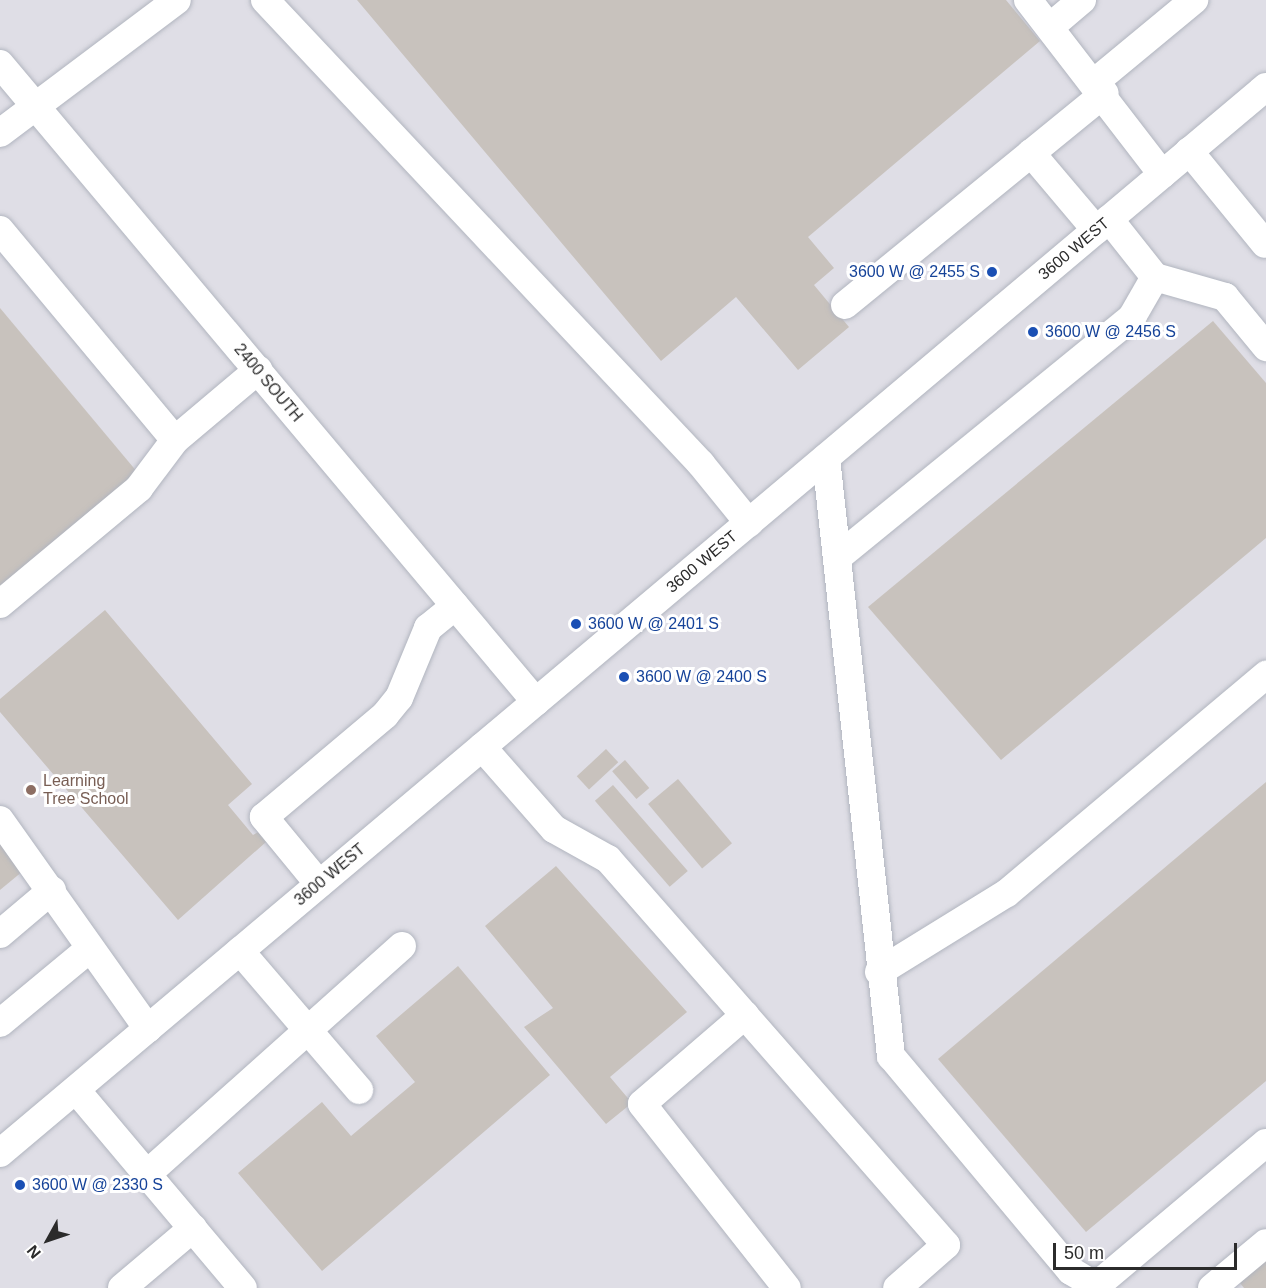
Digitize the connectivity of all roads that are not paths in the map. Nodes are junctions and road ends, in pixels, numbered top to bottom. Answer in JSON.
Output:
{"nodes":[{"id":1,"x":177,"y":0,"type":"edge"},
{"id":2,"x":265,"y":0,"type":"edge"},
{"id":3,"x":1028,"y":0,"type":"edge"},
{"id":4,"x":1082,"y":0,"type":"edge"},
{"id":5,"x":1194,"y":0,"type":"edge"},
{"id":6,"x":1050,"y":27,"type":"junction"},
{"id":7,"x":0,"y":64,"type":"edge"},
{"id":8,"x":1266,"y":87,"type":"edge"},
{"id":9,"x":1100,"y":88,"type":"junction"},
{"id":10,"x":35,"y":105,"type":"junction"},
{"id":11,"x":0,"y":133,"type":"edge"},
{"id":12,"x":1189,"y":151,"type":"junction"},
{"id":13,"x":1031,"y":153,"type":"junction"},
{"id":14,"x":1162,"y":174,"type":"junction"},
{"id":15,"x":1103,"y":225,"type":"junction"},
{"id":16,"x":0,"y":230,"type":"edge"},
{"id":17,"x":1266,"y":244,"type":"edge"},
{"id":18,"x":1155,"y":277,"type":"junction"},
{"id":19,"x":845,"y":305,"type":"dead end"},
{"id":20,"x":1266,"y":347,"type":"edge"},
{"id":21,"x":258,"y":370,"type":"junction"},
{"id":22,"x":175,"y":440,"type":"junction"},
{"id":23,"x":826,"y":458,"type":"junction"},
{"id":24,"x":749,"y":523,"type":"junction"},
{"id":25,"x":838,"y":557,"type":"junction"},
{"id":26,"x":0,"y":604,"type":"edge"},
{"id":27,"x":455,"y":606,"type":"junction"},
{"id":28,"x":1266,"y":675,"type":"edge"},
{"id":29,"x":536,"y":702,"type":"junction"},
{"id":30,"x":482,"y":747,"type":"junction"},
{"id":31,"x":0,"y":820,"type":"edge"},
{"id":32,"x":319,"y":884,"type":"junction"},
{"id":33,"x":52,"y":890,"type":"junction"},
{"id":34,"x":0,"y":934,"type":"edge"},
{"id":35,"x":402,"y":946,"type":"dead end"},
{"id":36,"x":88,"y":950,"type":"junction"},
{"id":37,"x":240,"y":951,"type":"junction"},
{"id":38,"x":879,"y":972,"type":"junction"},
{"id":39,"x":745,"y":1016,"type":"junction"},
{"id":40,"x":0,"y":1023,"type":"edge"},
{"id":41,"x":148,"y":1029,"type":"junction"},
{"id":42,"x":308,"y":1031,"type":"junction"},
{"id":43,"x":359,"y":1089,"type":"dead end"},
{"id":44,"x":76,"y":1090,"type":"junction"},
{"id":45,"x":1266,"y":1143,"type":"edge"},
{"id":46,"x":0,"y":1153,"type":"edge"},
{"id":47,"x":147,"y":1174,"type":"junction"},
{"id":48,"x":193,"y":1228,"type":"junction"},
{"id":49,"x":1266,"y":1243,"type":"edge"},
{"id":50,"x":122,"y":1288,"type":"edge"},
{"id":51,"x":243,"y":1288,"type":"edge"},
{"id":52,"x":788,"y":1288,"type":"edge"},
{"id":53,"x":897,"y":1288,"type":"edge"},
{"id":54,"x":1212,"y":1288,"type":"edge"}],
"edges":[{"from":1,"to":10,"type":"street"},
{"from":2,"to":24,"type":"street"},
{"from":3,"to":6,"type":"street"},
{"from":4,"to":6,"type":"street"},
{"from":5,"to":9,"type":"street"},
{"from":6,"to":9,"type":"street"},
{"from":7,"to":10,"type":"street","name":"2400 SOUTH"},
{"from":8,"to":12,"type":"street","name":"3600 WEST"},
{"from":9,"to":13,"type":"street"},
{"from":9,"to":14,"type":"street"},
{"from":10,"to":11,"type":"street"},
{"from":10,"to":21,"type":"street","name":"2400 SOUTH"},
{"from":12,"to":14,"type":"street","name":"3600 WEST"},
{"from":12,"to":17,"type":"street"},
{"from":13,"to":15,"type":"street"},
{"from":13,"to":19,"type":"street"},
{"from":14,"to":15,"type":"street","name":"3600 WEST"},
{"from":15,"to":18,"type":"street"},
{"from":15,"to":23,"type":"street","name":"3600 WEST"},
{"from":16,"to":22,"type":"street"},
{"from":18,"to":20,"type":"street"},
{"from":18,"to":25,"type":"street"},
{"from":21,"to":22,"type":"street"},
{"from":21,"to":27,"type":"street","name":"2400 SOUTH"},
{"from":22,"to":26,"type":"street"},
{"from":23,"to":24,"type":"street","name":"3600 WEST"},
{"from":23,"to":25,"type":"street"},
{"from":24,"to":29,"type":"street","name":"3600 WEST"},
{"from":25,"to":38,"type":"street"},
{"from":27,"to":29,"type":"street","name":"2400 SOUTH"},
{"from":27,"to":32,"type":"street"},
{"from":28,"to":38,"type":"street"},
{"from":29,"to":30,"type":"street","name":"3600 WEST"},
{"from":30,"to":32,"type":"street","name":"3600 WEST"},
{"from":30,"to":39,"type":"street"},
{"from":31,"to":33,"type":"street"},
{"from":32,"to":37,"type":"street","name":"3600 WEST"},
{"from":33,"to":34,"type":"street"},
{"from":33,"to":36,"type":"street"},
{"from":35,"to":42,"type":"street"},
{"from":36,"to":40,"type":"street"},
{"from":36,"to":41,"type":"street"},
{"from":37,"to":41,"type":"street","name":"3600 WEST"},
{"from":37,"to":42,"type":"street"},
{"from":38,"to":45,"type":"street"},
{"from":39,"to":52,"type":"street"},
{"from":39,"to":53,"type":"street"},
{"from":41,"to":44,"type":"street","name":"3600 WEST"},
{"from":42,"to":43,"type":"street"},
{"from":42,"to":47,"type":"street"},
{"from":44,"to":46,"type":"street","name":"3600 WEST"},
{"from":44,"to":47,"type":"street"},
{"from":47,"to":48,"type":"street"},
{"from":48,"to":50,"type":"street"},
{"from":48,"to":51,"type":"street"},
{"from":49,"to":54,"type":"street"}]}
